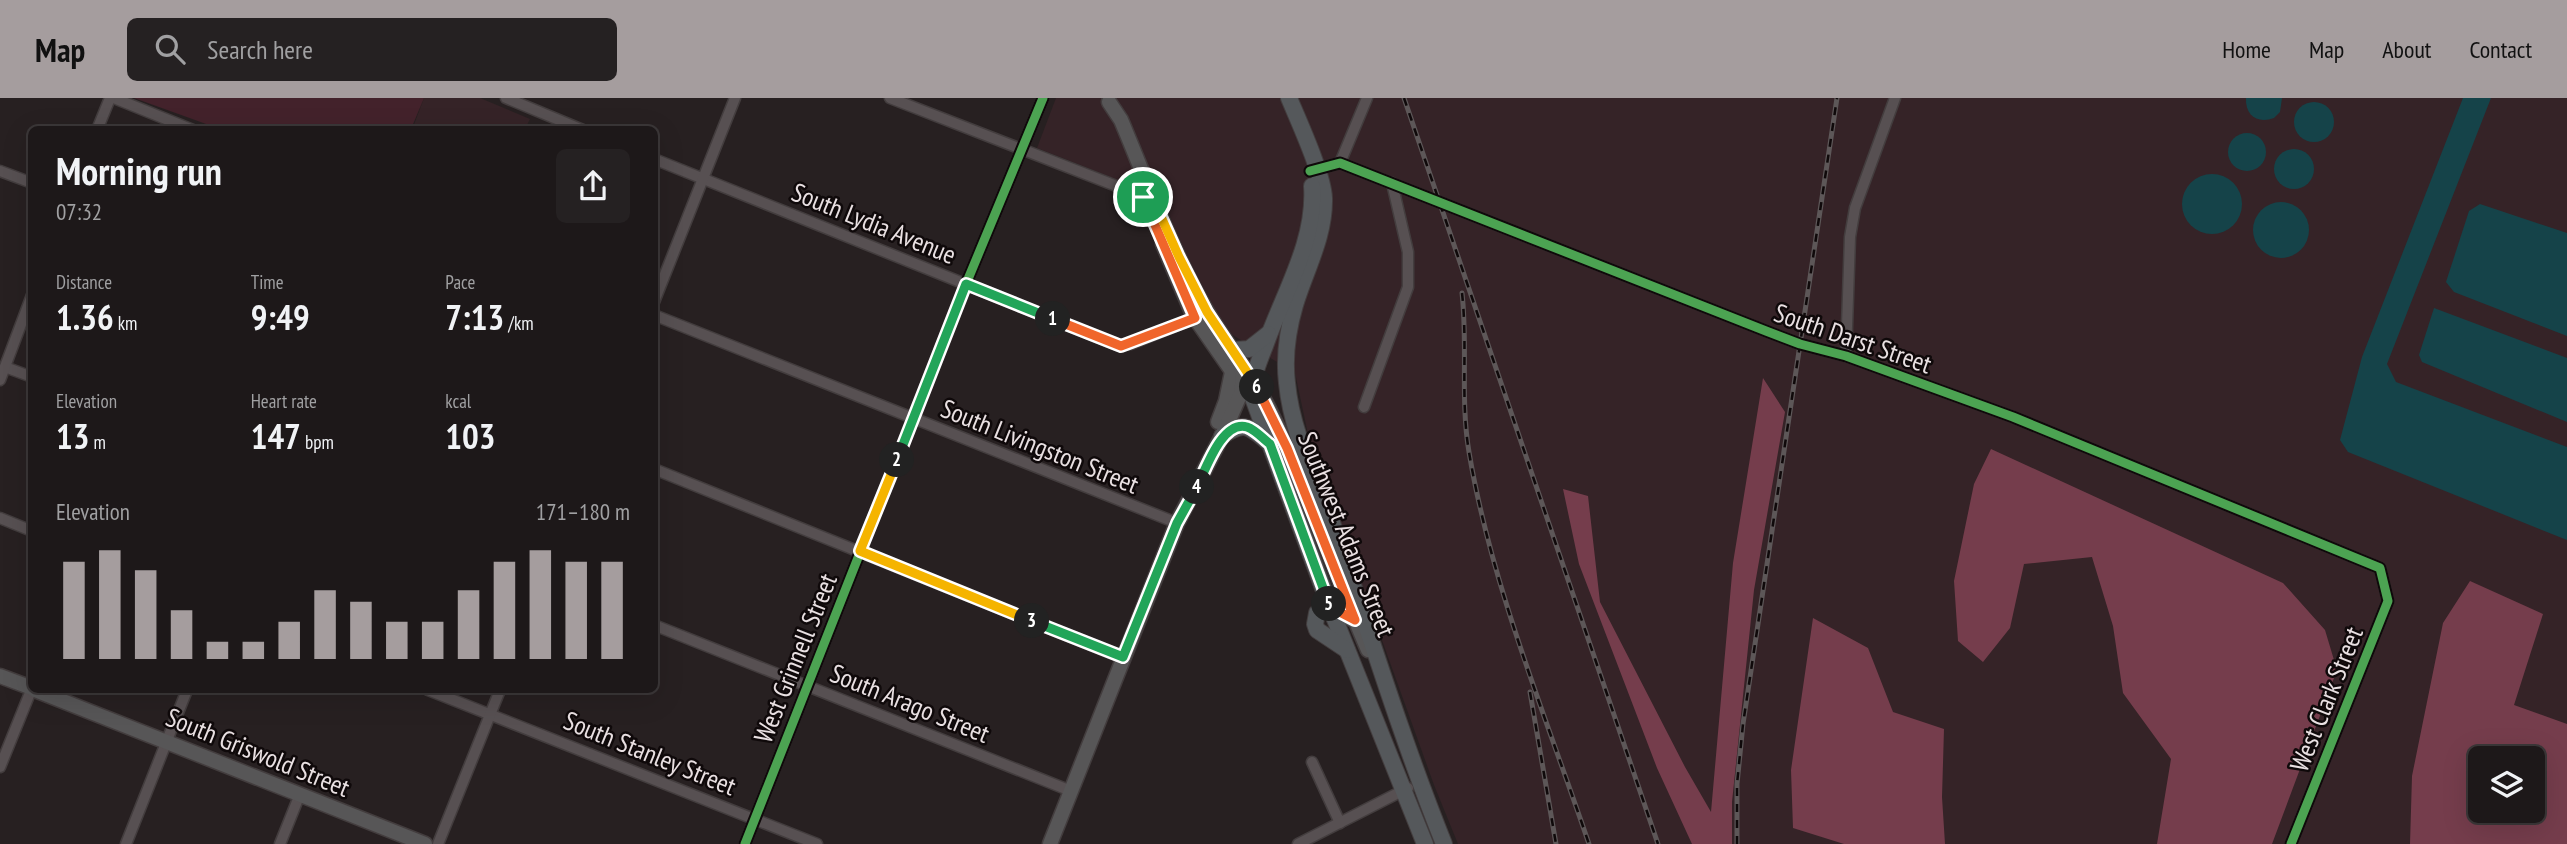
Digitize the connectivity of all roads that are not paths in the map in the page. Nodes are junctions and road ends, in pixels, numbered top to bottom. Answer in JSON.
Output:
{"nodes":[{"id":1,"x":112,"y":98,"type":"edge"},
{"id":2,"x":506,"y":98,"type":"edge"},
{"id":3,"x":734,"y":98,"type":"edge"},
{"id":4,"x":890,"y":98,"type":"edge"},
{"id":5,"x":1043,"y":98,"type":"edge"},
{"id":6,"x":1289,"y":98,"type":"edge"},
{"id":7,"x":1367,"y":98,"type":"edge"},
{"id":8,"x":1895,"y":98,"type":"edge"},
{"id":9,"x":1112,"y":99,"type":"edge"},
{"id":10,"x":99,"y":126,"type":"edge"},
{"id":11,"x":183,"y":126,"type":"edge"},
{"id":12,"x":573,"y":126,"type":"edge"},
{"id":13,"x":1022,"y":151,"type":"junction"},
{"id":14,"x":658,"y":161,"type":"edge"},
{"id":15,"x":1340,"y":163,"type":"junction"},
{"id":16,"x":1313,"y":170,"type":"junction"},
{"id":17,"x":0,"y":171,"type":"edge"},
{"id":18,"x":703,"y":178,"type":"junction"},
{"id":19,"x":28,"y":182,"type":"edge"},
{"id":20,"x":1392,"y":183,"type":"junction"},
{"id":21,"x":1149,"y":199,"type":"junction"},
{"id":22,"x":966,"y":284,"type":"junction"},
{"id":23,"x":658,"y":292,"type":"edge"},
{"id":24,"x":28,"y":306,"type":"edge"},
{"id":25,"x":658,"y":317,"type":"edge"},
{"id":26,"x":1195,"y":318,"type":"junction"},
{"id":27,"x":1269,"y":332,"type":"junction"},
{"id":28,"x":1234,"y":351,"type":"junction"},
{"id":29,"x":1846,"y":356,"type":"junction"},
{"id":30,"x":5,"y":367,"type":"junction"},
{"id":31,"x":1232,"y":372,"type":"junction"},
{"id":32,"x":28,"y":376,"type":"edge"},
{"id":33,"x":0,"y":380,"type":"edge"},
{"id":34,"x":1248,"y":384,"type":"junction"},
{"id":35,"x":1364,"y":407,"type":"dead end"},
{"id":36,"x":914,"y":418,"type":"junction"},
{"id":37,"x":1222,"y":436,"type":"junction"},
{"id":38,"x":1270,"y":444,"type":"junction"},
{"id":39,"x":658,"y":471,"type":"edge"},
{"id":40,"x":0,"y":519,"type":"edge"},
{"id":41,"x":1177,"y":523,"type":"junction"},
{"id":42,"x":28,"y":530,"type":"edge"},
{"id":43,"x":860,"y":551,"type":"junction"},
{"id":44,"x":2380,"y":568,"type":"joint"},
{"id":45,"x":1330,"y":607,"type":"junction"},
{"id":46,"x":1355,"y":620,"type":"junction"},
{"id":47,"x":658,"y":627,"type":"edge"},
{"id":48,"x":1123,"y":657,"type":"junction"},
{"id":49,"x":0,"y":676,"type":"edge"},
{"id":50,"x":807,"y":686,"type":"junction"},
{"id":51,"x":28,"y":687,"type":"edge"},
{"id":52,"x":31,"y":693,"type":"edge"},
{"id":53,"x":43,"y":693,"type":"edge"},
{"id":54,"x":186,"y":693,"type":"edge"},
{"id":55,"x":436,"y":693,"type":"edge"},
{"id":56,"x":499,"y":693,"type":"edge"},
{"id":57,"x":490,"y":714,"type":"junction"},
{"id":58,"x":1397,"y":718,"type":"junction"},
{"id":59,"x":166,"y":741,"type":"junction"},
{"id":60,"x":1312,"y":762,"type":"dead end"},
{"id":61,"x":0,"y":767,"type":"edge"},
{"id":62,"x":1420,"y":783,"type":"junction"},
{"id":63,"x":1404,"y":790,"type":"junction"},
{"id":64,"x":1070,"y":791,"type":"junction"},
{"id":65,"x":300,"y":794,"type":"junction"},
{"id":66,"x":754,"y":819,"type":"junction"},
{"id":67,"x":1340,"y":823,"type":"junction"},
{"id":68,"x":125,"y":844,"type":"edge"},
{"id":69,"x":280,"y":844,"type":"edge"},
{"id":70,"x":425,"y":844,"type":"edge"},
{"id":71,"x":438,"y":844,"type":"edge"},
{"id":72,"x":745,"y":844,"type":"edge"},
{"id":73,"x":817,"y":844,"type":"edge"},
{"id":74,"x":1050,"y":844,"type":"edge"},
{"id":75,"x":1298,"y":844,"type":"edge"},
{"id":76,"x":1425,"y":844,"type":"edge"},
{"id":77,"x":1444,"y":844,"type":"edge"},
{"id":78,"x":2291,"y":844,"type":"edge"}],
"edges":[{"from":1,"to":10,"type":"street"},
{"from":1,"to":11,"type":"street"},
{"from":2,"to":12,"type":"street"},
{"from":3,"to":18,"type":"street"},
{"from":4,"to":13,"type":"street"},
{"from":5,"to":13,"type":"street","name":"West Grinnell Street"},
{"from":6,"to":16,"type":"main road"},
{"from":7,"to":15,"type":"street"},
{"from":8,"to":29,"type":"street"},
{"from":9,"to":21,"type":"street","name":"Southwest Adams Street"},
{"from":13,"to":21,"type":"street"},
{"from":13,"to":22,"type":"street","name":"West Grinnell Street"},
{"from":14,"to":18,"type":"street","name":"South Lydia Avenue"},
{"from":15,"to":16,"type":"street"},
{"from":15,"to":20,"type":"street","name":"South Darst Street"},
{"from":16,"to":27,"type":"main road","name":"Southwest Adams Street"},
{"from":16,"to":58,"type":"main road"},
{"from":17,"to":19,"type":"street"},
{"from":18,"to":22,"type":"street","name":"South Lydia Avenue"},
{"from":18,"to":23,"type":"street"},
{"from":20,"to":29,"type":"street","name":"South Darst Street"},
{"from":20,"to":35,"type":"street"},
{"from":21,"to":26,"type":"street","name":"Southwest Adams Street"},
{"from":21,"to":28,"type":"street","name":"Southwest Adams Street"},
{"from":22,"to":26,"type":"street","name":"South Lydia Avenue"},
{"from":22,"to":36,"type":"street","name":"West Grinnell Street"},
{"from":24,"to":30,"type":"street"},
{"from":25,"to":36,"type":"street","name":"South Livingston Street"},
{"from":26,"to":31,"type":"street","name":"Southwest Adams Street"},
{"from":27,"to":28,"type":"main road"},
{"from":27,"to":34,"type":"main road","name":"Southwest Adams Street"},
{"from":28,"to":34,"type":"street","name":"Southwest Adams Street"},
{"from":29,"to":44,"type":"street","name":"South Darst Street"},
{"from":30,"to":32,"type":"street"},
{"from":30,"to":33,"type":"street"},
{"from":31,"to":34,"type":"street","name":"Southwest Adams Street"},
{"from":31,"to":41,"type":"street"},
{"from":34,"to":37,"type":"street"},
{"from":34,"to":38,"type":"main road","name":"Southwest Adams Street"},
{"from":34,"to":46,"type":"street","name":"Southwest Adams Street"},
{"from":36,"to":41,"type":"street","name":"South Livingston Street"},
{"from":36,"to":43,"type":"street","name":"West Grinnell Street"},
{"from":37,"to":38,"type":"main road"},
{"from":37,"to":41,"type":"street"},
{"from":38,"to":45,"type":"main road","name":"Southwest Adams Street"},
{"from":39,"to":43,"type":"street"},
{"from":40,"to":42,"type":"street"},
{"from":41,"to":48,"type":"street"},
{"from":43,"to":48,"type":"street"},
{"from":43,"to":50,"type":"street","name":"West Grinnell Street"},
{"from":44,"to":78,"type":"street","name":"West Clark Street"},
{"from":45,"to":46,"type":"main road"},
{"from":45,"to":63,"type":"main road","name":"Southwest Adams Street"},
{"from":46,"to":58,"type":"street","name":"Southwest Adams Street"},
{"from":47,"to":50,"type":"street","name":"South Arago Street"},
{"from":48,"to":64,"type":"street"},
{"from":49,"to":51,"type":"street","name":"South Griswold Street"},
{"from":50,"to":64,"type":"street","name":"South Arago Street"},
{"from":50,"to":66,"type":"street","name":"West Grinnell Street"},
{"from":52,"to":61,"type":"street"},
{"from":53,"to":59,"type":"street","name":"South Griswold Street"},
{"from":54,"to":59,"type":"street"},
{"from":55,"to":57,"type":"street","name":"South Stanley Street"},
{"from":56,"to":57,"type":"street"},
{"from":57,"to":66,"type":"street","name":"South Stanley Street"},
{"from":57,"to":71,"type":"street"},
{"from":58,"to":62,"type":"main road","name":"Southwest Adams Street"},
{"from":59,"to":65,"type":"street","name":"South Griswold Street"},
{"from":59,"to":68,"type":"street"},
{"from":60,"to":67,"type":"street"},
{"from":62,"to":63,"type":"street"},
{"from":62,"to":77,"type":"main road","name":"Southwest Adams Street"},
{"from":63,"to":67,"type":"street"},
{"from":63,"to":76,"type":"main road","name":"Southwest Adams Street"},
{"from":64,"to":74,"type":"street"},
{"from":65,"to":69,"type":"street"},
{"from":65,"to":70,"type":"street","name":"South Griswold Street"},
{"from":66,"to":72,"type":"street","name":"West Grinnell Street"},
{"from":66,"to":73,"type":"street","name":"South Stanley Street"},
{"from":67,"to":75,"type":"street"}]}
